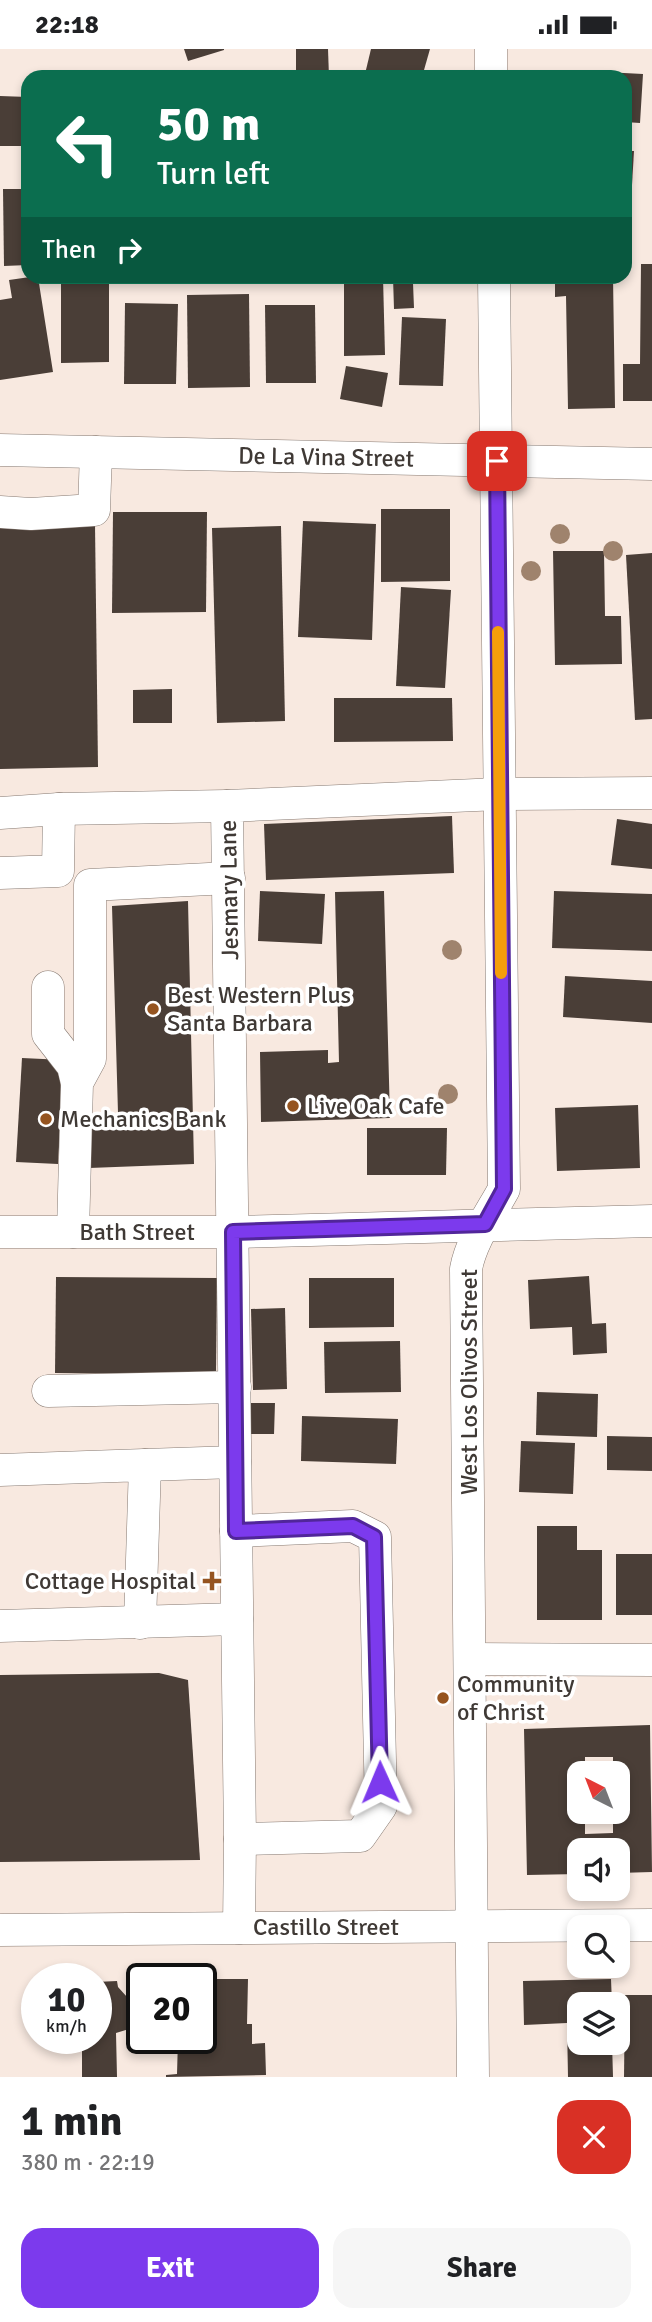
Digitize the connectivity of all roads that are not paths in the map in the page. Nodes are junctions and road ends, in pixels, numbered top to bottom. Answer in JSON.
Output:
{"nodes":[{"id":1,"x":491,"y":49,"type":"edge"},
{"id":2,"x":491,"y":70,"type":"edge"},
{"id":3,"x":494,"y":284,"type":"edge"},
{"id":4,"x":0,"y":450,"type":"edge"},
{"id":5,"x":96,"y":452,"type":"junction"},
{"id":6,"x":497,"y":461,"type":"junction"},
{"id":7,"x":652,"y":464,"type":"edge"},
{"id":8,"x":0,"y":513,"type":"edge"},
{"id":9,"x":652,"y":793,"type":"edge"},
{"id":10,"x":499,"y":794,"type":"junction"},
{"id":11,"x":227,"y":806,"type":"junction"},
{"id":12,"x":60,"y":809,"type":"junction"},
{"id":13,"x":0,"y":813,"type":"edge"},
{"id":14,"x":0,"y":873,"type":"edge"},
{"id":15,"x":229,"y":878,"type":"junction"},
{"id":16,"x":48,"y":987,"type":"dead end"},
{"id":17,"x":77,"y":1083,"type":"junction"},
{"id":18,"x":652,"y":1221,"type":"edge"},
{"id":19,"x":485,"y":1224,"type":"junction"},
{"id":20,"x":0,"y":1232,"type":"edge"},
{"id":21,"x":73,"y":1232,"type":"junction"},
{"id":22,"x":233,"y":1232,"type":"junction"},
{"id":23,"x":235,"y":1387,"type":"junction"},
{"id":24,"x":48,"y":1391,"type":"dead end"},
{"id":25,"x":235,"y":1462,"type":"junction"},
{"id":26,"x":145,"y":1465,"type":"junction"},
{"id":27,"x":0,"y":1470,"type":"edge"},
{"id":28,"x":236,"y":1531,"type":"junction"},
{"id":29,"x":237,"y":1619,"type":"junction"},
{"id":30,"x":140,"y":1623,"type":"junction"},
{"id":31,"x":0,"y":1626,"type":"edge"},
{"id":32,"x":470,"y":1659,"type":"junction"},
{"id":33,"x":652,"y":1660,"type":"edge"},
{"id":34,"x":240,"y":1839,"type":"junction"},
{"id":35,"x":652,"y":1925,"type":"edge"},
{"id":36,"x":472,"y":1927,"type":"junction"},
{"id":37,"x":239,"y":1928,"type":"junction"},
{"id":38,"x":0,"y":1930,"type":"edge"},
{"id":39,"x":473,"y":2077,"type":"edge"}],
"edges":[{"from":1,"to":2,"type":"street"},
{"from":3,"to":6,"type":"street","name":"West Los Olivos Street"},
{"from":4,"to":5,"type":"street","name":"De La Vina Street"},
{"from":5,"to":6,"type":"street","name":"De La Vina Street"},
{"from":5,"to":8,"type":"street"},
{"from":6,"to":7,"type":"street","name":"De La Vina Street"},
{"from":6,"to":10,"type":"street","name":"West Los Olivos Street"},
{"from":9,"to":10,"type":"street","name":"Jesmary Lane"},
{"from":10,"to":11,"type":"street","name":"Jesmary Lane"},
{"from":10,"to":19,"type":"street","name":"West Los Olivos Street"},
{"from":11,"to":12,"type":"street"},
{"from":11,"to":15,"type":"street","name":"Jesmary Lane"},
{"from":12,"to":13,"type":"street"},
{"from":12,"to":14,"type":"street"},
{"from":15,"to":17,"type":"street"},
{"from":15,"to":22,"type":"street","name":"Jesmary Lane"},
{"from":16,"to":17,"type":"street"},
{"from":17,"to":21,"type":"street"},
{"from":18,"to":19,"type":"street","name":"Bath Street"},
{"from":19,"to":22,"type":"street","name":"Bath Street"},
{"from":19,"to":32,"type":"street","name":"West Los Olivos Street"},
{"from":20,"to":21,"type":"street","name":"Bath Street"},
{"from":21,"to":22,"type":"street","name":"Bath Street"},
{"from":22,"to":23,"type":"street","name":"Jesmary Lane"},
{"from":23,"to":24,"type":"street"},
{"from":23,"to":25,"type":"street","name":"Jesmary Lane"},
{"from":25,"to":26,"type":"street"},
{"from":25,"to":28,"type":"street","name":"Jesmary Lane"},
{"from":26,"to":27,"type":"street"},
{"from":26,"to":30,"type":"street"},
{"from":28,"to":29,"type":"street","name":"Jesmary Lane"},
{"from":28,"to":34,"type":"street"},
{"from":29,"to":30,"type":"street"},
{"from":29,"to":34,"type":"street","name":"Jesmary Lane"},
{"from":30,"to":31,"type":"street"},
{"from":32,"to":33,"type":"street"},
{"from":32,"to":36,"type":"street","name":"West Los Olivos Street"},
{"from":34,"to":37,"type":"street","name":"Jesmary Lane"},
{"from":35,"to":36,"type":"street","name":"Castillo Street"},
{"from":36,"to":37,"type":"street","name":"Castillo Street"},
{"from":36,"to":39,"type":"street","name":"West Los Olivos Street"},
{"from":37,"to":38,"type":"street","name":"Castillo Street"}]}
